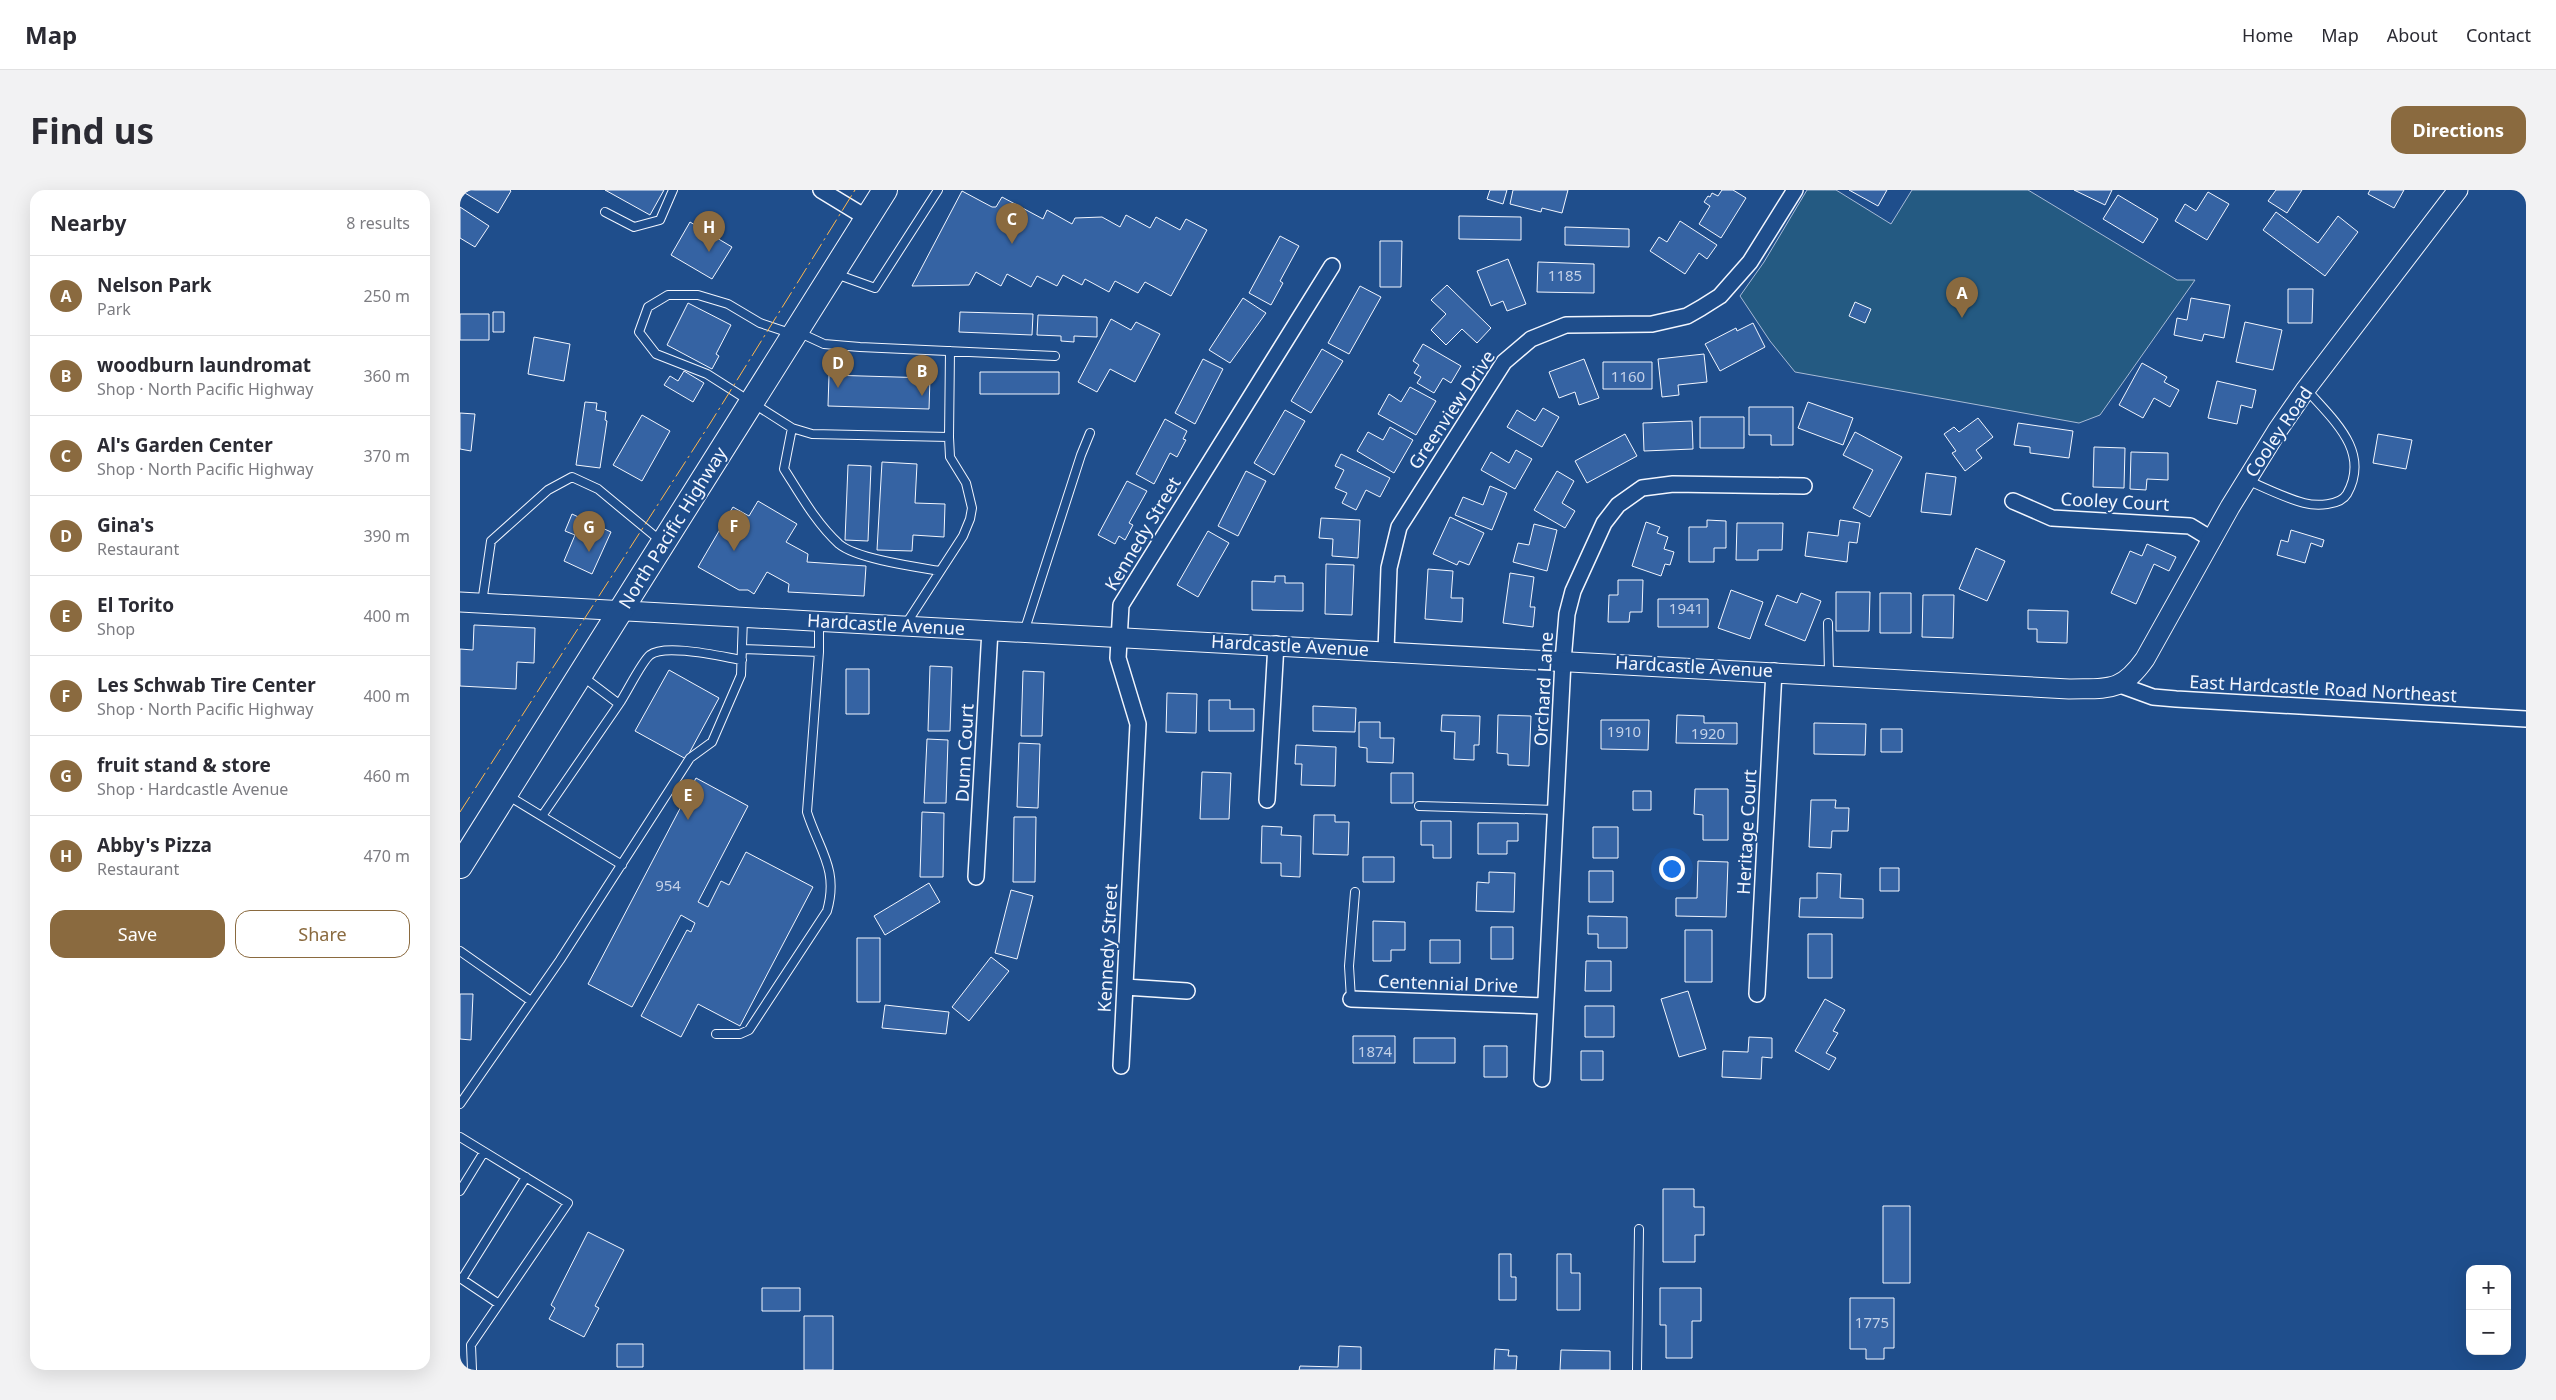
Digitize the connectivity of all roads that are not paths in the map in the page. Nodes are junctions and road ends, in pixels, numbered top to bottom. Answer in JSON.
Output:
{"nodes":[{"id":1,"x":673,"y":190,"type":"edge"},
{"id":2,"x":821,"y":190,"type":"edge"},
{"id":3,"x":885,"y":190,"type":"edge"},
{"id":4,"x":938,"y":190,"type":"edge"},
{"id":5,"x":1795,"y":190,"type":"edge"},
{"id":6,"x":2458,"y":190,"type":"edge"},
{"id":7,"x":605,"y":212,"type":"dead end"},
{"id":8,"x":867,"y":218,"type":"junction"},
{"id":9,"x":1332,"y":266,"type":"dead end"},
{"id":10,"x":833,"y":273,"type":"junction"},
{"id":11,"x":795,"y":333,"type":"junction"},
{"id":12,"x":950,"y":351,"type":"junction"},
{"id":13,"x":1055,"y":356,"type":"dead end"},
{"id":14,"x":2306,"y":389,"type":"junction"},
{"id":15,"x":752,"y":401,"type":"junction"},
{"id":16,"x":792,"y":428,"type":"junction"},
{"id":17,"x":1090,"y":433,"type":"dead end"},
{"id":18,"x":949,"y":437,"type":"junction"},
{"id":19,"x":2246,"y":480,"type":"junction"},
{"id":20,"x":1804,"y":486,"type":"dead end"},
{"id":21,"x":2014,"y":501,"type":"dead end"},
{"id":22,"x":2213,"y":540,"type":"junction"},
{"id":23,"x":664,"y":543,"type":"junction"},
{"id":24,"x":940,"y":571,"type":"junction"},
{"id":25,"x":460,"y":602,"type":"edge"},
{"id":26,"x":482,"y":603,"type":"junction"},
{"id":27,"x":621,"y":611,"type":"junction"},
{"id":28,"x":743,"y":617,"type":"junction"},
{"id":29,"x":819,"y":621,"type":"junction"},
{"id":30,"x":1828,"y":623,"type":"dead end"},
{"id":31,"x":905,"y":626,"type":"junction"},
{"id":32,"x":990,"y":630,"type":"junction"},
{"id":33,"x":1024,"y":632,"type":"junction"},
{"id":34,"x":1118,"y":637,"type":"junction"},
{"id":35,"x":1276,"y":644,"type":"junction"},
{"id":36,"x":742,"y":649,"type":"junction"},
{"id":37,"x":1386,"y":651,"type":"junction"},
{"id":38,"x":819,"y":652,"type":"junction"},
{"id":39,"x":742,"y":660,"type":"junction"},
{"id":40,"x":1563,"y":661,"type":"junction"},
{"id":41,"x":1774,"y":671,"type":"junction"},
{"id":42,"x":1829,"y":674,"type":"junction"},
{"id":43,"x":580,"y":675,"type":"junction"},
{"id":44,"x":2120,"y":685,"type":"junction"},
{"id":45,"x":620,"y":704,"type":"junction"},
{"id":46,"x":2526,"y":719,"type":"edge"},
{"id":47,"x":506,"y":794,"type":"junction"},
{"id":48,"x":1267,"y":800,"type":"dead end"},
{"id":49,"x":1419,"y":806,"type":"dead end"},
{"id":50,"x":1556,"y":810,"type":"junction"},
{"id":51,"x":542,"y":816,"type":"junction"},
{"id":52,"x":463,"y":856,"type":"edge"},
{"id":53,"x":622,"y":865,"type":"junction"},
{"id":54,"x":976,"y":877,"type":"dead end"},
{"id":55,"x":1355,"y":892,"type":"dead end"},
{"id":56,"x":460,"y":951,"type":"edge"},
{"id":57,"x":1125,"y":987,"type":"junction"},
{"id":58,"x":1187,"y":991,"type":"dead end"},
{"id":59,"x":1757,"y":994,"type":"dead end"},
{"id":60,"x":1351,"y":999,"type":"joint"},
{"id":61,"x":531,"y":1001,"type":"junction"},
{"id":62,"x":1545,"y":1006,"type":"junction"},
{"id":63,"x":716,"y":1034,"type":"dead end"},
{"id":64,"x":1121,"y":1066,"type":"dead end"},
{"id":65,"x":1542,"y":1079,"type":"dead end"},
{"id":66,"x":460,"y":1104,"type":"edge"},
{"id":67,"x":460,"y":1137,"type":"edge"},
{"id":68,"x":484,"y":1152,"type":"junction"},
{"id":69,"x":526,"y":1177,"type":"junction"},
{"id":70,"x":460,"y":1191,"type":"edge"},
{"id":71,"x":1639,"y":1229,"type":"dead end"},
{"id":72,"x":461,"y":1279,"type":"edge"},
{"id":73,"x":500,"y":1304,"type":"junction"},
{"id":74,"x":472,"y":1370,"type":"edge"},
{"id":75,"x":1636,"y":1370,"type":"edge"}],
"edges":[{"from":1,"to":7,"type":"lane"},
{"from":2,"to":8,"type":"street"},
{"from":3,"to":8,"type":"main road","name":"North Pacific Highway"},
{"from":4,"to":10,"type":"lane"},
{"from":5,"to":37,"type":"street","name":"Greenview Drive"},
{"from":6,"to":14,"type":"street","name":"Cooley Road"},
{"from":8,"to":10,"type":"main road","name":"North Pacific Highway"},
{"from":9,"to":34,"type":"street","name":"Kennedy Street"},
{"from":10,"to":11,"type":"main road","name":"North Pacific Highway"},
{"from":11,"to":12,"type":"lane"},
{"from":11,"to":15,"type":"main road","name":"North Pacific Highway"},
{"from":11,"to":15,"type":"lane"},
{"from":12,"to":13,"type":"lane"},
{"from":12,"to":18,"type":"lane"},
{"from":14,"to":19,"type":"street","name":"Cooley Road"},
{"from":14,"to":19,"type":"lane"},
{"from":15,"to":16,"type":"lane"},
{"from":15,"to":23,"type":"main road","name":"North Pacific Highway"},
{"from":16,"to":18,"type":"lane"},
{"from":16,"to":24,"type":"lane"},
{"from":17,"to":33,"type":"lane"},
{"from":18,"to":24,"type":"lane"},
{"from":19,"to":22,"type":"street","name":"Cooley Road"},
{"from":20,"to":40,"type":"street","name":"Orchard Lane"},
{"from":21,"to":22,"type":"street","name":"Cooley Court"},
{"from":22,"to":44,"type":"street","name":"Cooley Road"},
{"from":23,"to":26,"type":"lane"},
{"from":23,"to":27,"type":"main road","name":"North Pacific Highway"},
{"from":24,"to":31,"type":"lane"},
{"from":25,"to":26,"type":"street","name":"Hardcastle Avenue"},
{"from":26,"to":27,"type":"street","name":"Hardcastle Avenue"},
{"from":27,"to":28,"type":"street","name":"Hardcastle Avenue"},
{"from":27,"to":43,"type":"main road","name":"North Pacific Highway"},
{"from":28,"to":29,"type":"street","name":"Hardcastle Avenue"},
{"from":28,"to":36,"type":"lane"},
{"from":29,"to":31,"type":"street","name":"Hardcastle Avenue"},
{"from":29,"to":38,"type":"lane"},
{"from":30,"to":42,"type":"lane"},
{"from":31,"to":32,"type":"street","name":"Hardcastle Avenue"},
{"from":32,"to":33,"type":"street","name":"Hardcastle Avenue"},
{"from":32,"to":54,"type":"street","name":"Dunn Court"},
{"from":33,"to":34,"type":"street","name":"Hardcastle Avenue"},
{"from":34,"to":35,"type":"street","name":"Hardcastle Avenue"},
{"from":34,"to":57,"type":"street","name":"Kennedy Street"},
{"from":35,"to":37,"type":"street","name":"Hardcastle Avenue"},
{"from":35,"to":48,"type":"street"},
{"from":36,"to":38,"type":"lane"},
{"from":36,"to":39,"type":"lane"},
{"from":37,"to":40,"type":"street","name":"Hardcastle Avenue"},
{"from":38,"to":63,"type":"lane"},
{"from":39,"to":45,"type":"lane"},
{"from":39,"to":53,"type":"lane"},
{"from":40,"to":41,"type":"street","name":"Hardcastle Avenue"},
{"from":40,"to":50,"type":"street","name":"Orchard Lane"},
{"from":41,"to":42,"type":"street","name":"Hardcastle Avenue"},
{"from":41,"to":59,"type":"street","name":"Heritage Court"},
{"from":42,"to":44,"type":"street","name":"Hardcastle Avenue"},
{"from":43,"to":45,"type":"lane"},
{"from":43,"to":47,"type":"main road","name":"North Pacific Highway"},
{"from":44,"to":46,"type":"street","name":"East Hardcastle Road Northeast"},
{"from":45,"to":51,"type":"lane"},
{"from":47,"to":51,"type":"lane"},
{"from":47,"to":52,"type":"main road","name":"North Pacific Highway"},
{"from":49,"to":50,"type":"lane"},
{"from":50,"to":62,"type":"street","name":"Orchard Lane"},
{"from":51,"to":53,"type":"lane"},
{"from":53,"to":61,"type":"lane"},
{"from":55,"to":60,"type":"lane"},
{"from":56,"to":61,"type":"lane"},
{"from":57,"to":58,"type":"street"},
{"from":57,"to":64,"type":"street","name":"Kennedy Street"},
{"from":60,"to":62,"type":"street","name":"Centennial Drive"},
{"from":61,"to":66,"type":"lane"},
{"from":62,"to":65,"type":"street","name":"Orchard Lane"},
{"from":67,"to":68,"type":"lane"},
{"from":68,"to":69,"type":"lane"},
{"from":68,"to":70,"type":"lane"},
{"from":69,"to":72,"type":"lane"},
{"from":69,"to":73,"type":"lane"},
{"from":71,"to":75,"type":"lane"},
{"from":72,"to":73,"type":"lane"},
{"from":73,"to":74,"type":"lane"}]}
